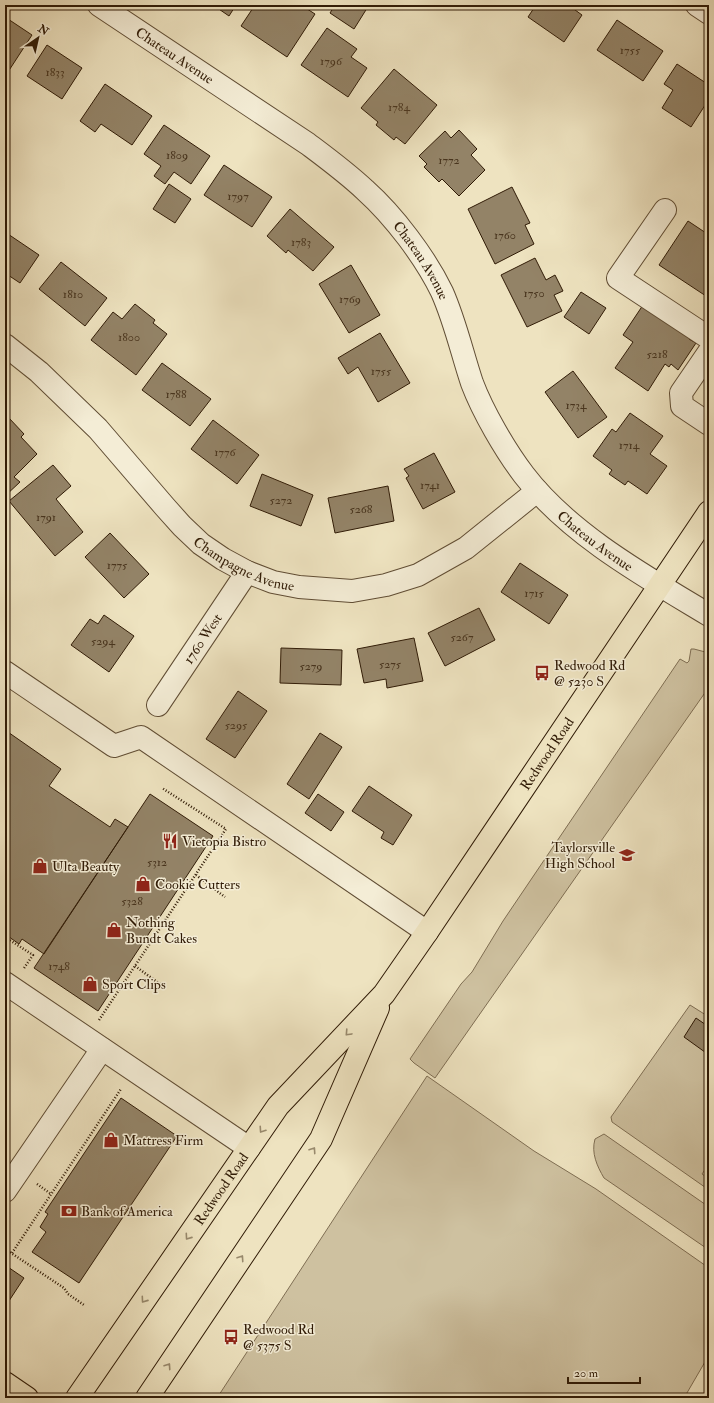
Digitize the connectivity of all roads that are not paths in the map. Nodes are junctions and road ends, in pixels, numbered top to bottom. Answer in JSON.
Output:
{"nodes":[{"id":1,"x":99,"y":5,"type":"edge"},
{"id":2,"x":698,"y":5,"type":"edge"},
{"id":3,"x":709,"y":13,"type":"edge"},
{"id":4,"x":664,"y":210,"type":"dead end"},
{"id":5,"x":709,"y":338,"type":"edge"},
{"id":6,"x":5,"y":346,"type":"edge"},
{"id":7,"x":709,"y":352,"type":"edge"},
{"id":8,"x":709,"y":424,"type":"edge"},
{"id":9,"x":537,"y":491,"type":"junction"},
{"id":10,"x":709,"y":512,"type":"edge"},
{"id":11,"x":248,"y":572,"type":"junction"},
{"id":12,"x":660,"y":585,"type":"junction"},
{"id":13,"x":709,"y":616,"type":"edge"},
{"id":14,"x":5,"y":672,"type":"edge"},
{"id":15,"x":158,"y":705,"type":"dead end"},
{"id":16,"x":428,"y":932,"type":"junction"},
{"id":17,"x":13,"y":978,"type":"edge"},
{"id":18,"x":384,"y":994,"type":"junction"},
{"id":19,"x":102,"y":1049,"type":"junction"},
{"id":20,"x":249,"y":1148,"type":"junction"},
{"id":21,"x":5,"y":1191,"type":"edge"},
{"id":22,"x":5,"y":1383,"type":"edge"},
{"id":23,"x":27,"y":1398,"type":"edge"},
{"id":24,"x":77,"y":1398,"type":"edge"},
{"id":25,"x":147,"y":1398,"type":"edge"}],
"edges":[{"from":1,"to":9,"type":"street","name":"Chateau Avenue"},
{"from":2,"to":3,"type":"street"},
{"from":4,"to":5,"type":"street"},
{"from":6,"to":11,"type":"street","name":"Champagne Avenue"},
{"from":7,"to":8,"type":"street"},
{"from":9,"to":11,"type":"street","name":"Champagne Avenue"},
{"from":9,"to":12,"type":"street","name":"Chateau Avenue"},
{"from":10,"to":12,"type":"main road","name":"Redwood Road"},
{"from":11,"to":15,"type":"street","name":"1760 West"},
{"from":12,"to":13,"type":"street","name":"Chateau Avenue"},
{"from":12,"to":16,"type":"main road","name":"Redwood Road"},
{"from":14,"to":16,"type":"street"},
{"from":16,"to":18,"type":"main road","name":"Redwood Road"},
{"from":17,"to":19,"type":"street"},
{"from":18,"to":20,"type":"main road","name":"Redwood Road","one_way":true},
{"from":25,"to":18,"type":"main road","name":"Redwood Road","one_way":true},
{"from":19,"to":20,"type":"street"},
{"from":19,"to":21,"type":"street"},
{"from":20,"to":24,"type":"main road","name":"Redwood Road","one_way":true},
{"from":22,"to":23,"type":"main road"}]}
